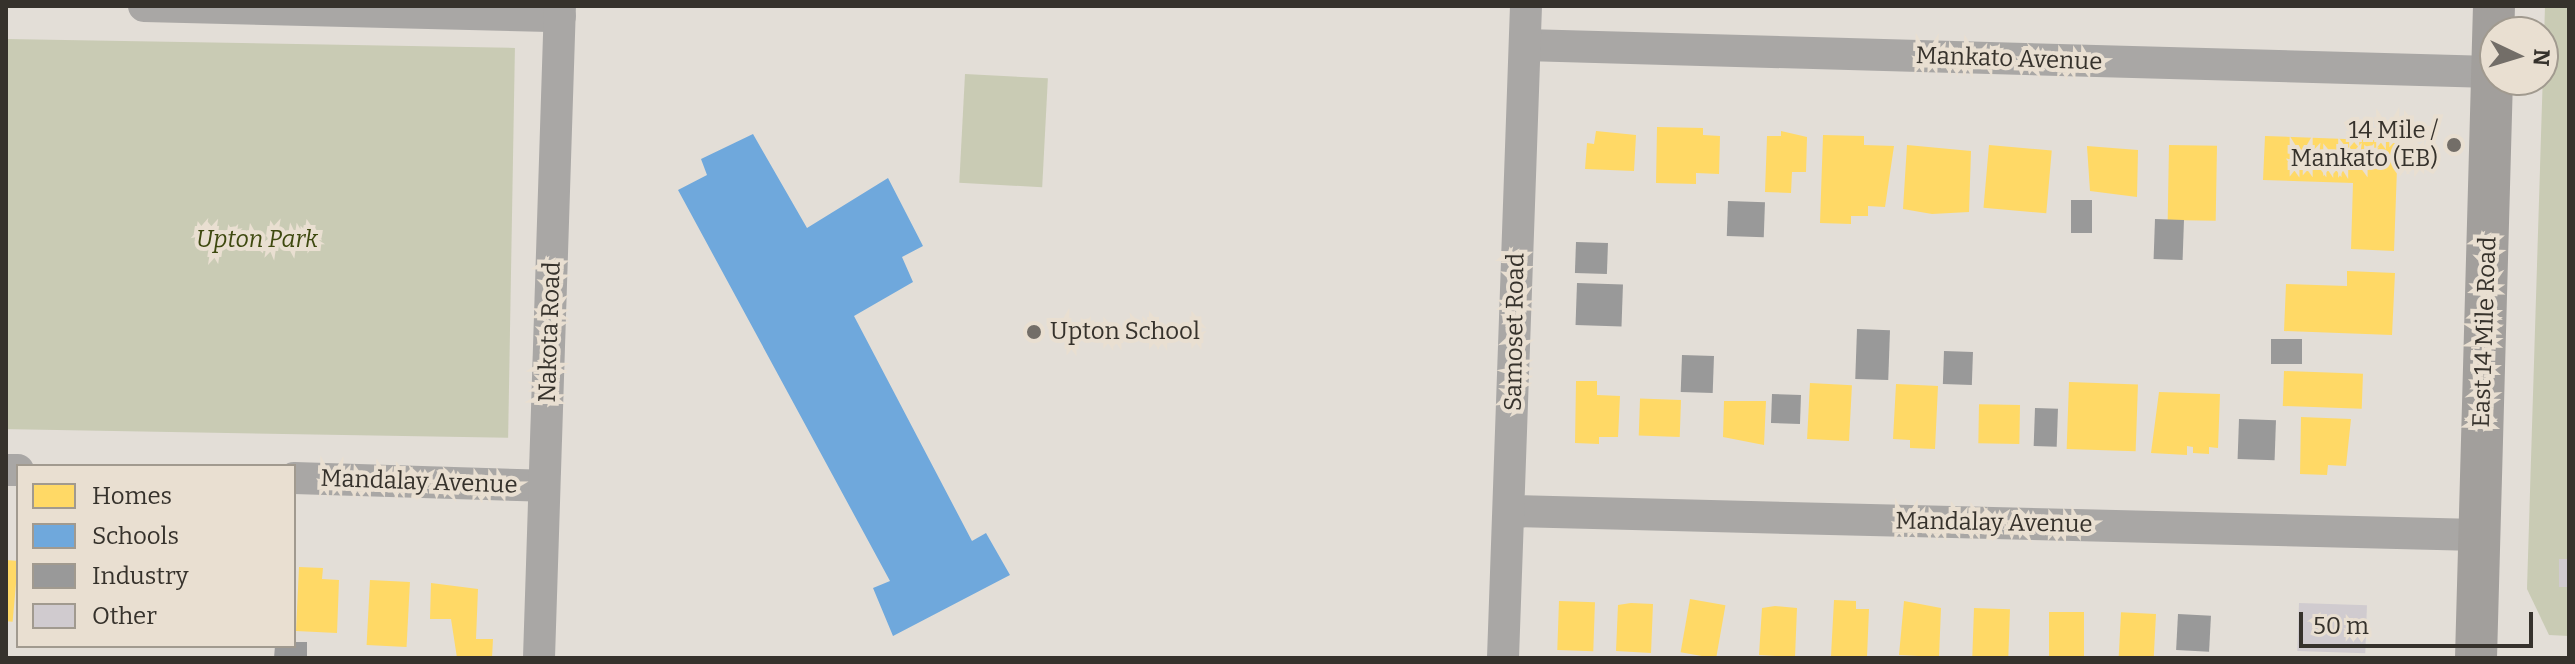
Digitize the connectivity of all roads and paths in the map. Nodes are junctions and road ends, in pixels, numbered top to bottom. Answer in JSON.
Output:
{"nodes":[{"id":1,"x":144,"y":6,"type":"edge"},
{"id":2,"x":1526,"y":6,"type":"edge"},
{"id":3,"x":560,"y":11,"type":"edge"},
{"id":4,"x":1525,"y":45,"type":"junction"},
{"id":5,"x":2479,"y":72,"type":"edge"},
{"id":6,"x":2491,"y":96,"type":"edge"},
{"id":7,"x":296,"y":478,"type":"edge"},
{"id":8,"x":544,"y":486,"type":"junction"},
{"id":9,"x":1510,"y":511,"type":"junction"},
{"id":10,"x":2478,"y":535,"type":"junction"},
{"id":11,"x":539,"y":658,"type":"edge"},
{"id":12,"x":1503,"y":658,"type":"edge"},
{"id":13,"x":2476,"y":658,"type":"edge"}],
"edges":[{"from":1,"to":3,"type":"street"},
{"from":2,"to":4,"type":"street","name":"Samoset Road"},
{"from":3,"to":8,"type":"street","name":"Nakota Road"},
{"from":4,"to":5,"type":"street","name":"Mankato Avenue"},
{"from":4,"to":9,"type":"street","name":"Samoset Road"},
{"from":6,"to":10,"type":"main road","name":"East 14 Mile Road"},
{"from":7,"to":8,"type":"street","name":"Mandalay Avenue"},
{"from":8,"to":11,"type":"street","name":"Nakota Road"},
{"from":9,"to":10,"type":"street","name":"Mandalay Avenue"},
{"from":9,"to":12,"type":"street","name":"Samoset Road"},
{"from":10,"to":13,"type":"main road","name":"East 14 Mile Road"}]}
